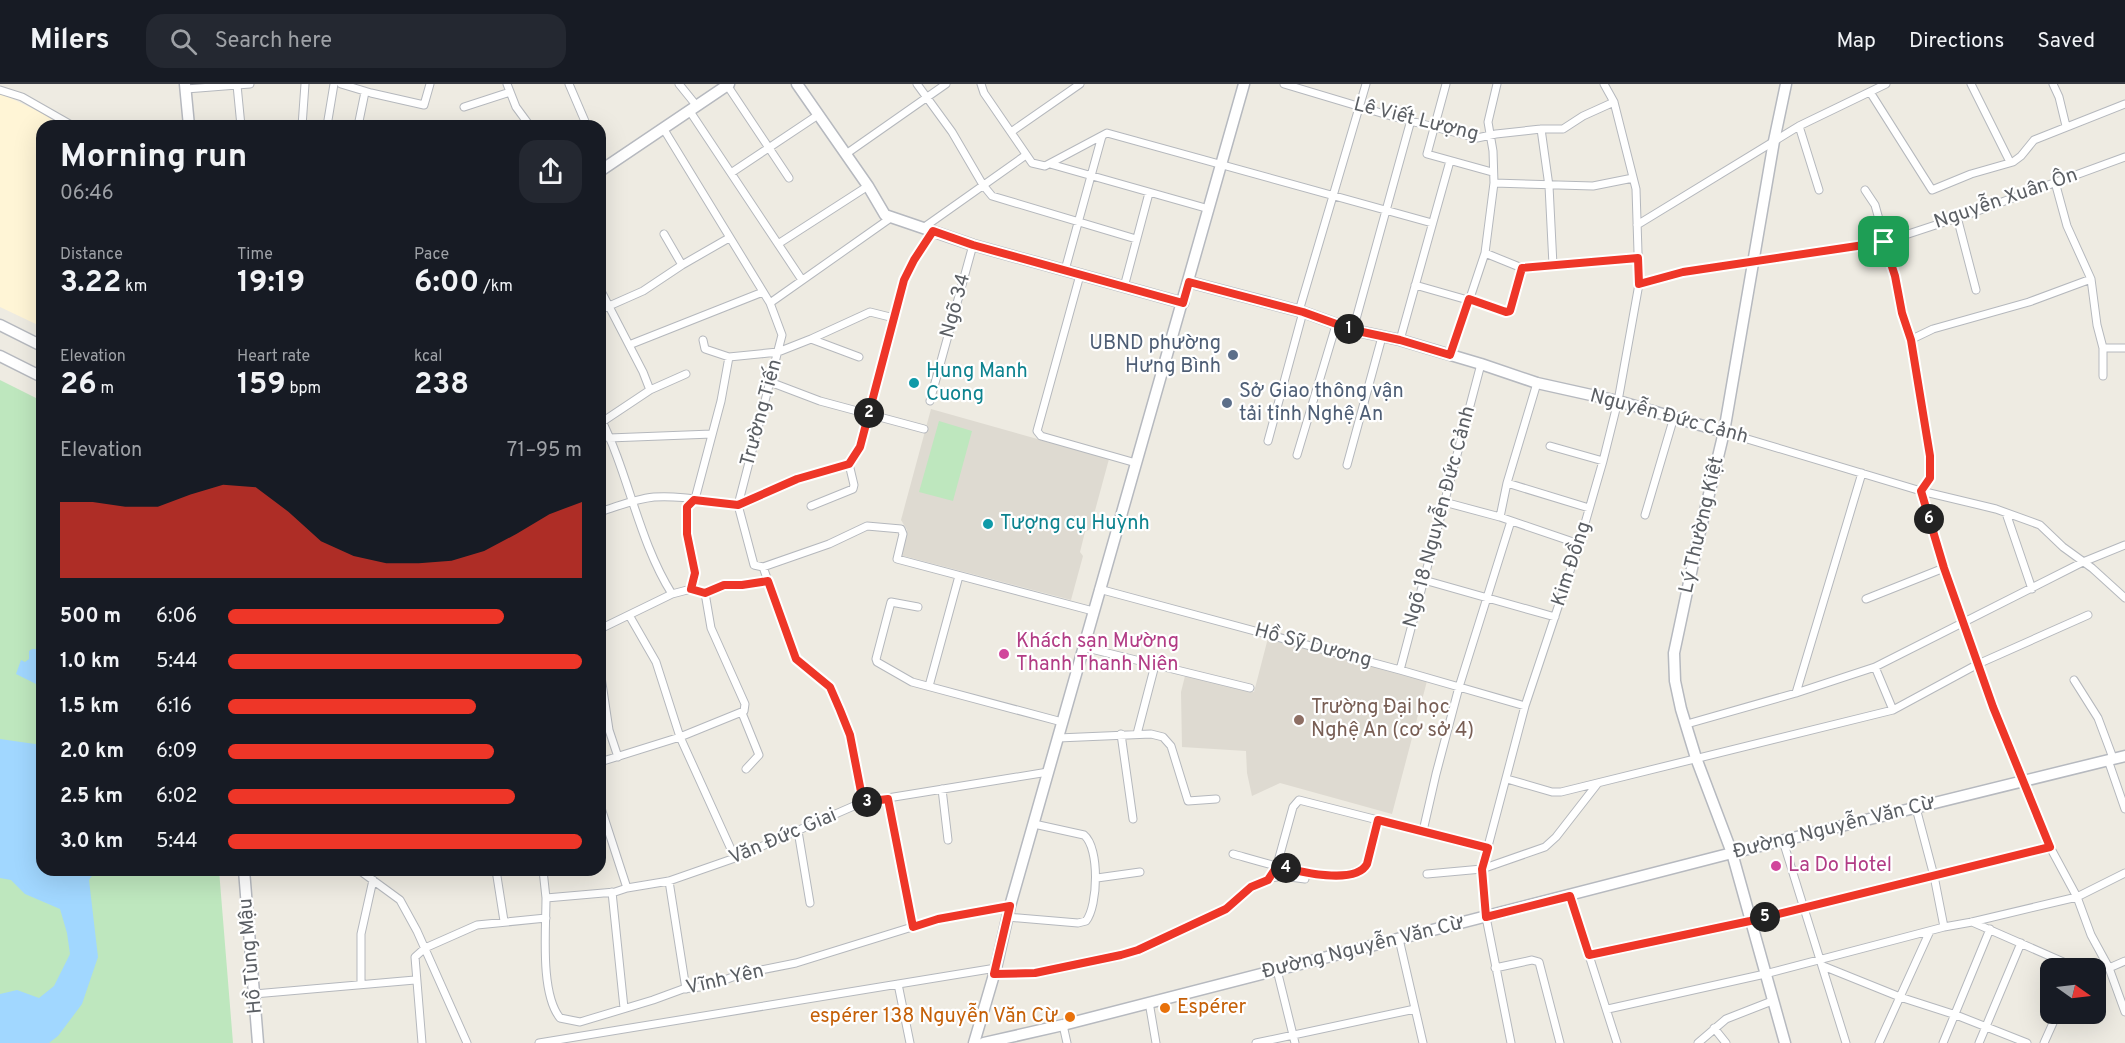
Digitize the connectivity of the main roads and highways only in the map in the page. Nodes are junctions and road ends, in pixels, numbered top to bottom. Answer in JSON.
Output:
{"nodes":[{"id":1,"x":797,"y":84,"type":"edge"},
{"id":2,"x":1244,"y":84,"type":"edge"},
{"id":3,"x":1786,"y":84,"type":"edge"},
{"id":4,"x":728,"y":85,"type":"edge"},
{"id":5,"x":185,"y":86,"type":"edge"},
{"id":6,"x":188,"y":120,"type":"edge"},
{"id":7,"x":606,"y":163,"type":"edge"},
{"id":8,"x":1189,"y":282,"type":"junction"},
{"id":9,"x":1183,"y":303,"type":"junction"},
{"id":10,"x":0,"y":325,"type":"edge"},
{"id":11,"x":36,"y":343,"type":"edge"},
{"id":12,"x":0,"y":356,"type":"edge"},
{"id":13,"x":36,"y":374,"type":"edge"},
{"id":14,"x":1724,"y":432,"type":"junction"},
{"id":15,"x":2125,"y":756,"type":"edge"},
{"id":16,"x":1732,"y":853,"type":"junction"},
{"id":17,"x":244,"y":876,"type":"edge"},
{"id":18,"x":258,"y":1043,"type":"edge"},
{"id":19,"x":974,"y":1043,"type":"edge"},
{"id":20,"x":984,"y":1043,"type":"edge"},
{"id":21,"x":1785,"y":1043,"type":"edge"}],
"edges":[{"from":1,"to":9,"type":"main road"},
{"from":2,"to":8,"type":"main road"},
{"from":3,"to":14,"type":"main road","name":"Lý Thường Kiệt"},
{"from":4,"to":7,"type":"main road"},
{"from":5,"to":6,"type":"main road"},
{"from":8,"to":9,"type":"main road"},
{"from":8,"to":14,"type":"main road","name":"Nguyễn Đức Cảnh"},
{"from":9,"to":19,"type":"main road"},
{"from":10,"to":11,"type":"main road"},
{"from":12,"to":13,"type":"main road"},
{"from":14,"to":16,"type":"main road","name":"Lý Thường Kiệt"},
{"from":15,"to":16,"type":"main road","name":"Đường Nguyễn Văn Cừ"},
{"from":16,"to":20,"type":"main road","name":"Đường Nguyễn Văn Cừ"},
{"from":16,"to":21,"type":"main road","name":"Lý Thường Kiệt"},
{"from":17,"to":18,"type":"main road","name":"Hồ Tùng Mậu"}]}
